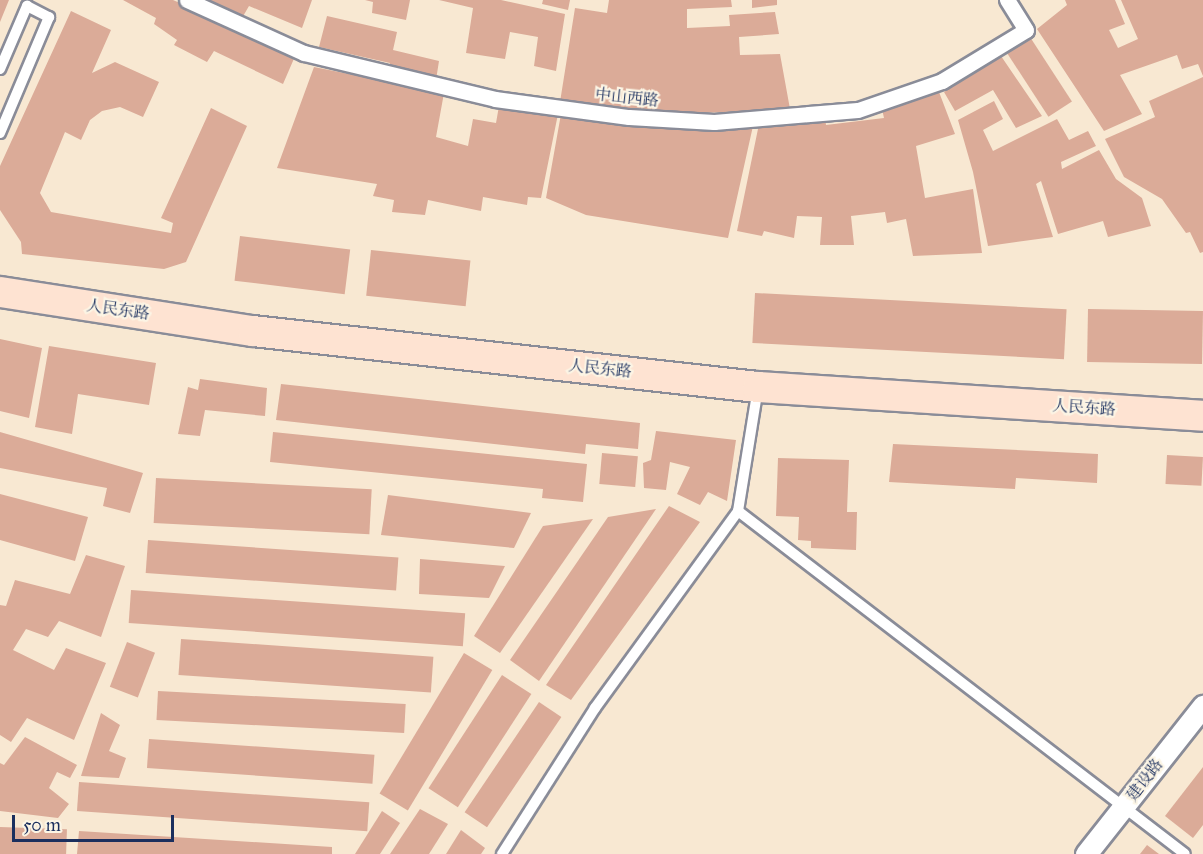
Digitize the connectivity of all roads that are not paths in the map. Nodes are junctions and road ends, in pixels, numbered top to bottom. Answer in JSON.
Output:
{"nodes":[{"id":1,"x":187,"y":0,"type":"edge"},
{"id":2,"x":1007,"y":0,"type":"edge"},
{"id":3,"x":0,"y":69,"type":"edge"},
{"id":4,"x":0,"y":133,"type":"edge"},
{"id":5,"x":0,"y":292,"type":"edge"},
{"id":6,"x":758,"y":387,"type":"junction"},
{"id":7,"x":1203,"y":416,"type":"edge"},
{"id":8,"x":738,"y":511,"type":"junction"},
{"id":9,"x":1203,"y":706,"type":"edge"},
{"id":10,"x":1123,"y":807,"type":"junction"},
{"id":11,"x":502,"y":854,"type":"edge"},
{"id":12,"x":1086,"y":854,"type":"edge"},
{"id":13,"x":1185,"y":854,"type":"edge"}],
"edges":[{"from":1,"to":2,"type":"street","name":"中山西路"},
{"from":3,"to":4,"type":"lane"},
{"from":5,"to":6,"type":"main road","name":"人民东路"},
{"from":6,"to":7,"type":"main road","name":"人民东路"},
{"from":6,"to":8,"type":"lane"},
{"from":8,"to":10,"type":"lane"},
{"from":8,"to":11,"type":"lane"},
{"from":9,"to":10,"type":"street","name":"建设路"},
{"from":10,"to":12,"type":"street","name":"建设路"},
{"from":10,"to":13,"type":"lane"}]}
